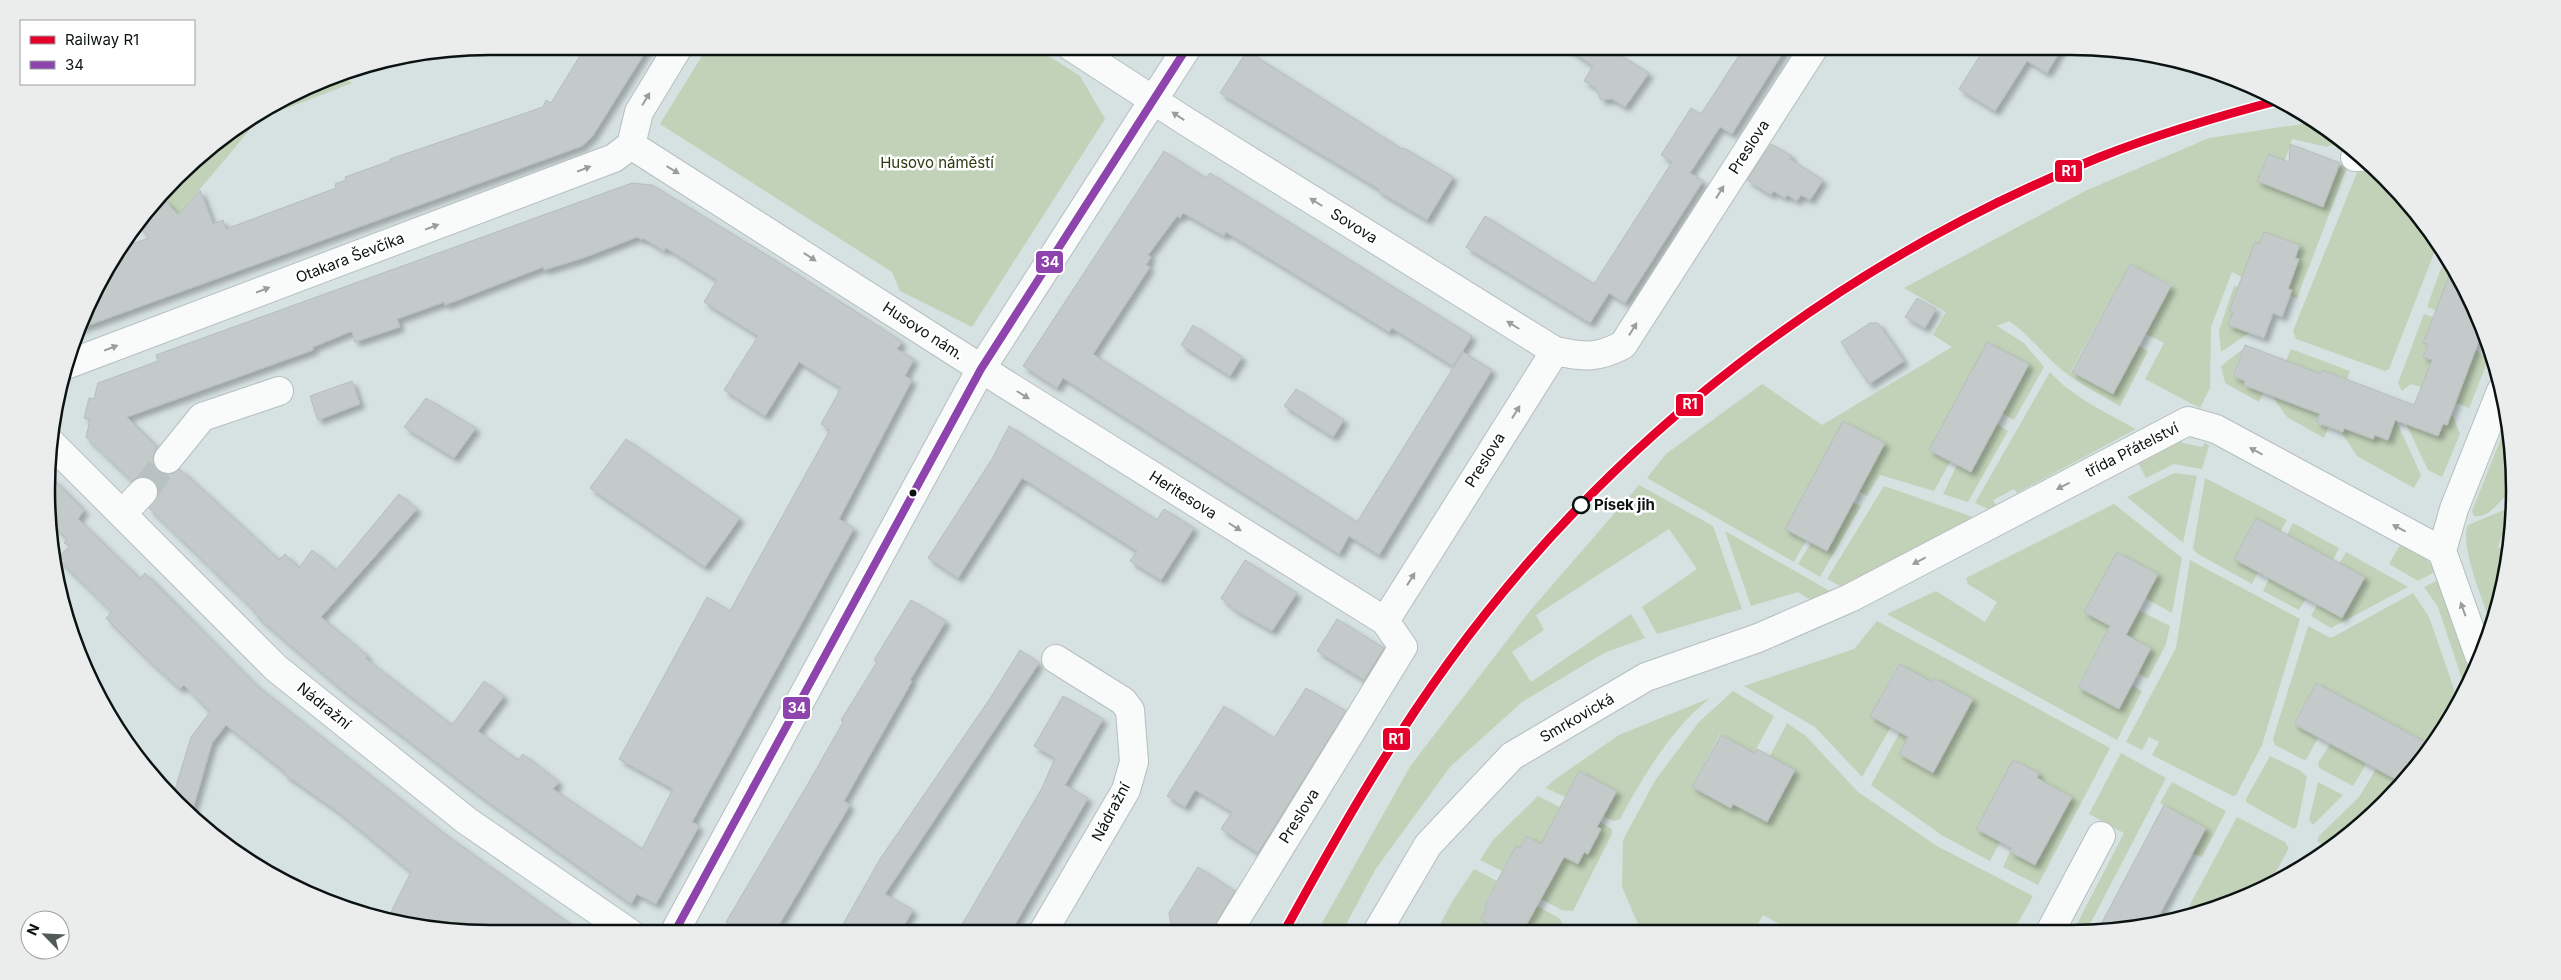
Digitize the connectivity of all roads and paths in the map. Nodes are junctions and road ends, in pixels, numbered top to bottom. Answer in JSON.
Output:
{"nodes":[{"id":1,"x":674,"y":55,"type":"edge"},
{"id":2,"x":1084,"y":55,"type":"edge"},
{"id":3,"x":1182,"y":55,"type":"edge"},
{"id":4,"x":1809,"y":55,"type":"edge"},
{"id":5,"x":1153,"y":100,"type":"junction"},
{"id":6,"x":631,"y":145,"type":"junction"},
{"id":7,"x":1555,"y":351,"type":"junction"},
{"id":8,"x":75,"y":362,"type":"edge"},
{"id":9,"x":981,"y":369,"type":"junction"},
{"id":10,"x":279,"y":391,"type":"dead end"},
{"id":11,"x":2497,"y":403,"type":"edge"},
{"id":12,"x":57,"y":449,"type":"edge"},
{"id":13,"x":168,"y":458,"type":"tunnel mouth"},
{"id":14,"x":142,"y":492,"type":"tunnel mouth"},
{"id":15,"x":123,"y":513,"type":"junction"},
{"id":16,"x":2442,"y":550,"type":"junction"},
{"id":17,"x":1850,"y":598,"type":"joint"},
{"id":18,"x":1385,"y":620,"type":"junction"},
{"id":19,"x":2476,"y":647,"type":"edge"},
{"id":20,"x":1056,"y":660,"type":"dead end"},
{"id":21,"x":2101,"y":836,"type":"dead end"},
{"id":22,"x":618,"y":925,"type":"edge"},
{"id":23,"x":678,"y":925,"type":"edge"},
{"id":24,"x":1047,"y":925,"type":"edge"},
{"id":25,"x":1232,"y":925,"type":"edge"},
{"id":26,"x":1381,"y":925,"type":"edge"},
{"id":27,"x":2054,"y":925,"type":"edge"}],
"edges":[{"from":6,"to":1,"type":"street","one_way":true},
{"from":2,"to":5,"type":"street"},
{"from":3,"to":5,"type":"street"},
{"from":7,"to":4,"type":"street","name":"Preslova","one_way":true},
{"from":7,"to":5,"type":"street","name":"Sovova","one_way":true},
{"from":5,"to":9,"type":"street"},
{"from":8,"to":6,"type":"street","name":"Otakara Ševčíka","one_way":true},
{"from":6,"to":9,"type":"street","name":"Husovo nám.","one_way":true},
{"from":18,"to":7,"type":"street","name":"Preslova","one_way":true},
{"from":9,"to":18,"type":"street","name":"Heritesova","one_way":true},
{"from":9,"to":23,"type":"street"},
{"from":10,"to":13,"type":"street"},
{"from":11,"to":16,"type":"street"},
{"from":12,"to":15,"type":"street","name":"Nádražní"},
{"from":14,"to":15,"type":"street"},
{"from":15,"to":22,"type":"street","name":"Nádražní"},
{"from":16,"to":17,"type":"street","name":"třída Přátelství","one_way":true},
{"from":19,"to":16,"type":"street","one_way":true},
{"from":17,"to":26,"type":"street","name":"Smrkovická"},
{"from":18,"to":25,"type":"street","name":"Preslova"},
{"from":20,"to":24,"type":"street","name":"Nádražní"},
{"from":21,"to":27,"type":"street"}]}
